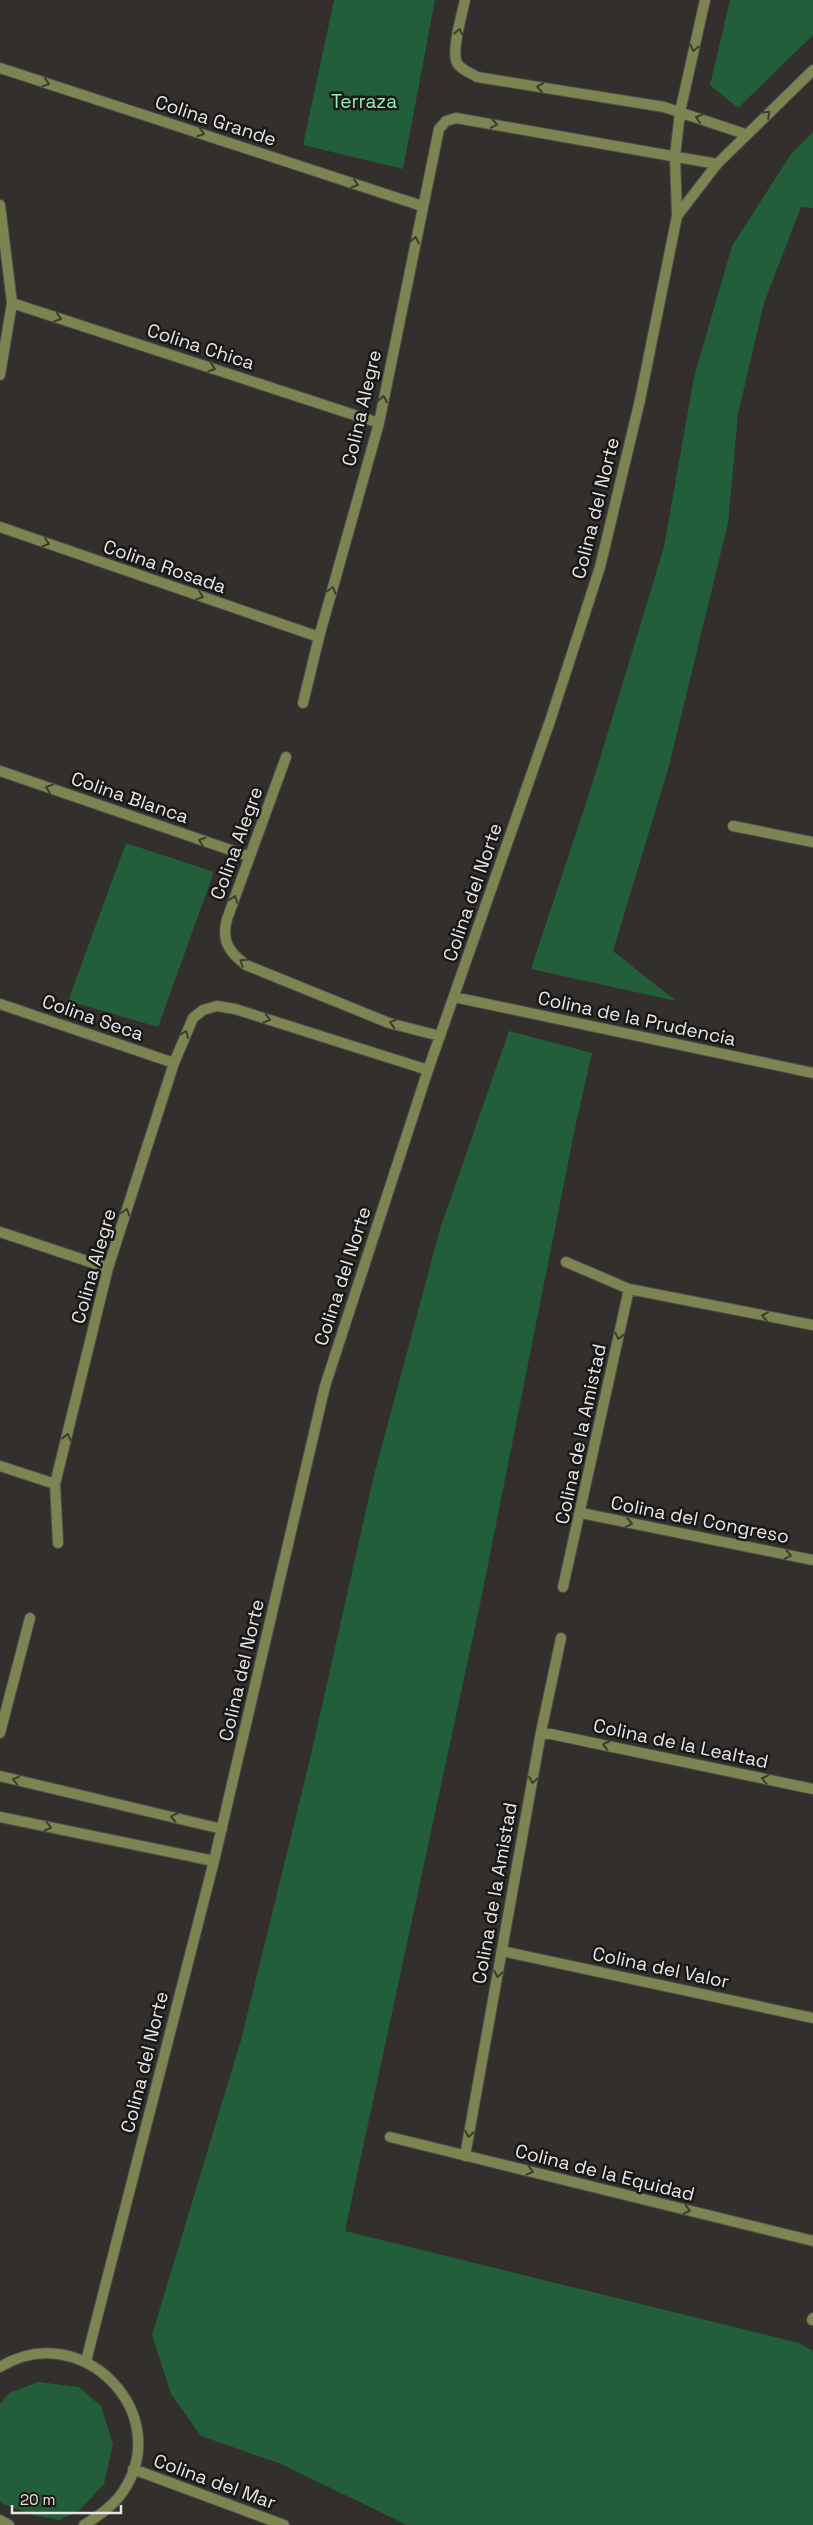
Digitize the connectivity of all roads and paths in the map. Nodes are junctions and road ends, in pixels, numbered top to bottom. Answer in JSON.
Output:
{"nodes":[{"id":1,"x":465,"y":0,"type":"edge"},
{"id":2,"x":705,"y":0,"type":"edge"},
{"id":3,"x":0,"y":68,"type":"edge"},
{"id":4,"x":813,"y":70,"type":"edge"},
{"id":5,"x":680,"y":112,"type":"junction"},
{"id":6,"x":745,"y":134,"type":"junction"},
{"id":7,"x":675,"y":156,"type":"junction"},
{"id":8,"x":717,"y":164,"type":"junction"},
{"id":9,"x":0,"y":205,"type":"edge"},
{"id":10,"x":422,"y":206,"type":"junction"},
{"id":11,"x":677,"y":216,"type":"junction"},
{"id":12,"x":12,"y":303,"type":"junction"},
{"id":13,"x":0,"y":375,"type":"edge"},
{"id":14,"x":379,"y":423,"type":"junction"},
{"id":15,"x":0,"y":527,"type":"edge"},
{"id":16,"x":319,"y":637,"type":"junction"},
{"id":17,"x":303,"y":702,"type":"dead end"},
{"id":18,"x":286,"y":756,"type":"dead end"},
{"id":19,"x":0,"y":771,"type":"edge"},
{"id":20,"x":733,"y":826,"type":"dead end"},
{"id":21,"x":813,"y":842,"type":"edge"},
{"id":22,"x":248,"y":856,"type":"junction"},
{"id":23,"x":454,"y":996,"type":"junction"},
{"id":24,"x":0,"y":1004,"type":"edge"},
{"id":25,"x":440,"y":1036,"type":"junction"},
{"id":26,"x":174,"y":1063,"type":"junction"},
{"id":27,"x":428,"y":1070,"type":"junction"},
{"id":28,"x":813,"y":1073,"type":"edge"},
{"id":29,"x":0,"y":1232,"type":"edge"},
{"id":30,"x":566,"y":1262,"type":"dead end"},
{"id":31,"x":108,"y":1268,"type":"junction"},
{"id":32,"x":629,"y":1289,"type":"junction"},
{"id":33,"x":813,"y":1325,"type":"edge"},
{"id":34,"x":0,"y":1466,"type":"edge"},
{"id":35,"x":55,"y":1484,"type":"junction"},
{"id":36,"x":581,"y":1513,"type":"junction"},
{"id":37,"x":58,"y":1542,"type":"dead end"},
{"id":38,"x":813,"y":1560,"type":"edge"},
{"id":39,"x":563,"y":1587,"type":"dead end"},
{"id":40,"x":30,"y":1618,"type":"dead end"},
{"id":41,"x":561,"y":1638,"type":"dead end"},
{"id":42,"x":3,"y":1701,"type":"edge"},
{"id":43,"x":541,"y":1732,"type":"junction"},
{"id":44,"x":0,"y":1733,"type":"edge"},
{"id":45,"x":0,"y":1776,"type":"edge"},
{"id":46,"x":813,"y":1789,"type":"edge"},
{"id":47,"x":0,"y":1817,"type":"edge"},
{"id":48,"x":222,"y":1829,"type":"junction"},
{"id":49,"x":214,"y":1861,"type":"junction"},
{"id":50,"x":502,"y":1951,"type":"junction"},
{"id":51,"x":813,"y":2018,"type":"edge"},
{"id":52,"x":390,"y":2137,"type":"dead end"},
{"id":53,"x":465,"y":2156,"type":"junction"},
{"id":54,"x":813,"y":2241,"type":"edge"},
{"id":55,"x":86,"y":2361,"type":"junction"},
{"id":56,"x":0,"y":2367,"type":"edge"},
{"id":57,"x":133,"y":2470,"type":"junction"},
{"id":58,"x":0,"y":2520,"type":"edge"},
{"id":59,"x":8,"y":2525,"type":"edge"},
{"id":60,"x":84,"y":2525,"type":"edge"},
{"id":61,"x":284,"y":2525,"type":"edge"}],
"edges":[{"from":5,"to":1,"type":"street","one_way":true},
{"from":2,"to":5,"type":"street","name":"Colina del Norte","one_way":true},
{"from":3,"to":10,"type":"street","name":"Colina Grande","one_way":true},
{"from":6,"to":4,"type":"street","name":"Colina del Norte","one_way":true},
{"from":6,"to":5,"type":"street","one_way":true},
{"from":5,"to":7,"type":"street","name":"Colina del Norte"},
{"from":6,"to":8,"type":"street","name":"Colina del Norte"},
{"from":7,"to":8,"type":"street"},
{"from":10,"to":7,"type":"street","name":"Colina Alegre","one_way":true},
{"from":7,"to":11,"type":"street","name":"Colina del Norte"},
{"from":8,"to":11,"type":"street","name":"Colina del Norte"},
{"from":9,"to":12,"type":"street"},
{"from":14,"to":10,"type":"street","name":"Colina Alegre","one_way":true},
{"from":11,"to":23,"type":"street","name":"Colina del Norte"},
{"from":12,"to":13,"type":"street"},
{"from":12,"to":14,"type":"street","name":"Colina Chica","one_way":true},
{"from":16,"to":14,"type":"street","name":"Colina Alegre","one_way":true},
{"from":15,"to":16,"type":"street","name":"Colina Rosada","one_way":true},
{"from":16,"to":17,"type":"street","name":"Colina Alegre"},
{"from":18,"to":22,"type":"street","name":"Colina Alegre"},
{"from":22,"to":19,"type":"street","name":"Colina Blanca","one_way":true},
{"from":20,"to":21,"type":"street"},
{"from":25,"to":22,"type":"street","name":"Colina Alegre","one_way":true},
{"from":23,"to":25,"type":"street","name":"Colina del Norte"},
{"from":23,"to":28,"type":"street","name":"Colina de la Prudencia"},
{"from":24,"to":26,"type":"street","name":"Colina Seca"},
{"from":25,"to":27,"type":"street","name":"Colina del Norte"},
{"from":26,"to":27,"type":"street","name":"Colina Alegre","one_way":true},
{"from":31,"to":26,"type":"street","name":"Colina Alegre","one_way":true},
{"from":27,"to":48,"type":"street","name":"Colina del Norte"},
{"from":29,"to":31,"type":"street"},
{"from":30,"to":32,"type":"street"},
{"from":35,"to":31,"type":"street","name":"Colina Alegre","one_way":true},
{"from":33,"to":32,"type":"street","one_way":true},
{"from":32,"to":36,"type":"street","name":"Colina de la Amistad","one_way":true},
{"from":34,"to":35,"type":"street"},
{"from":35,"to":37,"type":"street","name":"Colina Alegre"},
{"from":36,"to":38,"type":"street","name":"Colina del Congreso","one_way":true},
{"from":36,"to":39,"type":"street","name":"Colina de la Amistad"},
{"from":40,"to":42,"type":"street"},
{"from":41,"to":43,"type":"street","name":"Colina de la Amistad"},
{"from":42,"to":44,"type":"street"},
{"from":46,"to":43,"type":"street","name":"Colina de la Lealtad","one_way":true},
{"from":43,"to":50,"type":"street","name":"Colina de la Amistad","one_way":true},
{"from":48,"to":45,"type":"street","one_way":true},
{"from":47,"to":49,"type":"street","one_way":true},
{"from":48,"to":49,"type":"street","name":"Colina del Norte"},
{"from":49,"to":55,"type":"street","name":"Colina del Norte"},
{"from":50,"to":51,"type":"street","name":"Colina del Valor"},
{"from":50,"to":53,"type":"street","name":"Colina de la Amistad","one_way":true},
{"from":52,"to":53,"type":"street","name":"Colina de la Equidad"},
{"from":53,"to":54,"type":"street","name":"Colina de la Equidad","one_way":true},
{"from":55,"to":56,"type":"street"},
{"from":55,"to":57,"type":"street"},
{"from":57,"to":60,"type":"street"},
{"from":57,"to":61,"type":"street","name":"Colina del Mar"},
{"from":58,"to":59,"type":"street"}]}
